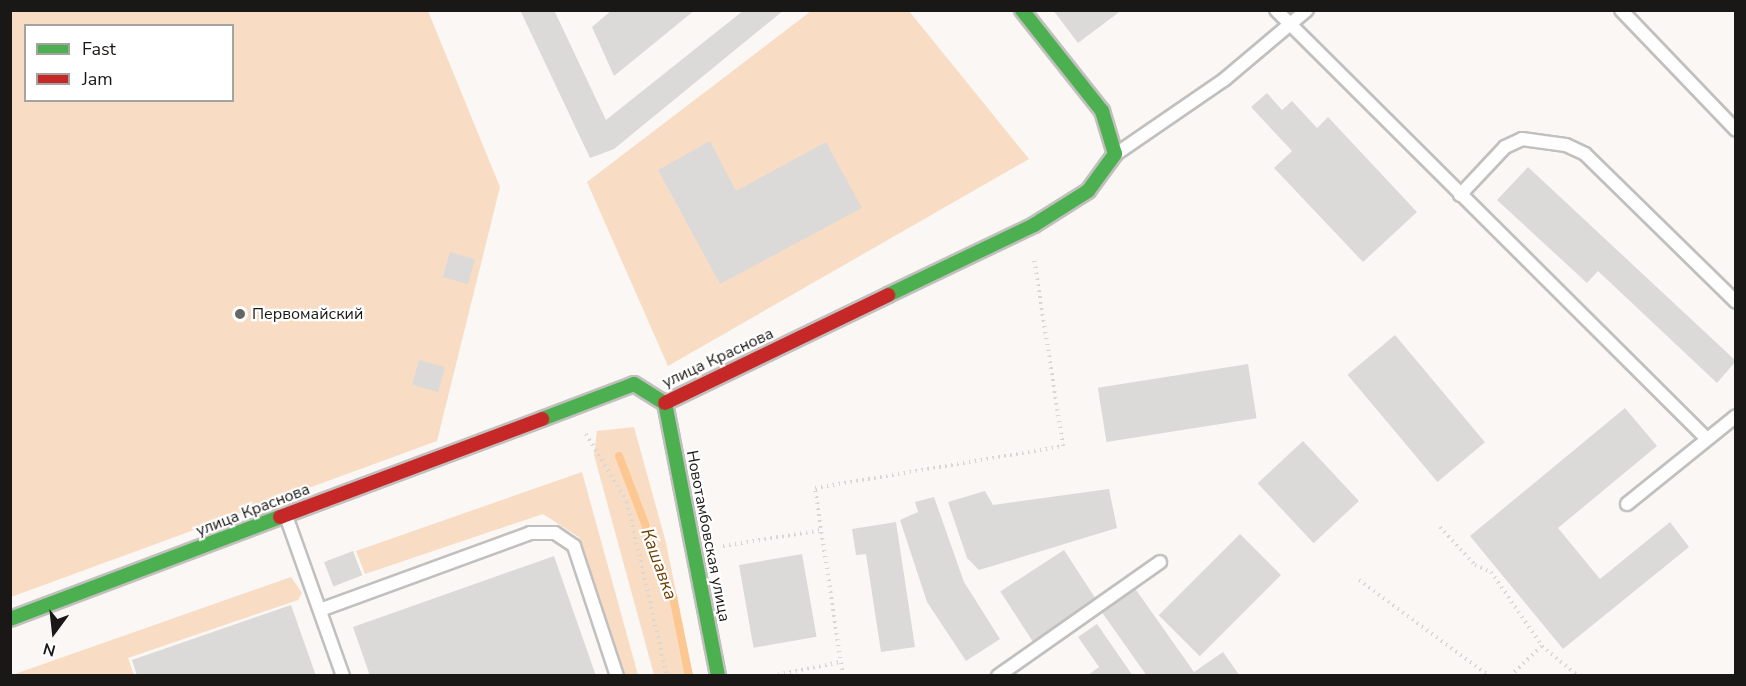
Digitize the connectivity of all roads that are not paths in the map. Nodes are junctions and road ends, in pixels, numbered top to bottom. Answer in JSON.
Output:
{"nodes":[{"id":1,"x":1022,"y":10,"type":"edge"},
{"id":2,"x":1276,"y":10,"type":"edge"},
{"id":3,"x":1307,"y":10,"type":"edge"},
{"id":4,"x":1622,"y":10,"type":"edge"},
{"id":5,"x":1289,"y":26,"type":"junction"},
{"id":6,"x":1736,"y":130,"type":"edge"},
{"id":7,"x":1115,"y":154,"type":"junction"},
{"id":8,"x":1460,"y":195,"type":"junction"},
{"id":9,"x":1736,"y":302,"type":"edge"},
{"id":10,"x":665,"y":403,"type":"junction"},
{"id":11,"x":1736,"y":416,"type":"edge"},
{"id":12,"x":1705,"y":437,"type":"junction"},
{"id":13,"x":1627,"y":504,"type":"dead end"},
{"id":14,"x":286,"y":515,"type":"junction"},
{"id":15,"x":1160,"y":562,"type":"dead end"},
{"id":16,"x":320,"y":610,"type":"junction"},
{"id":17,"x":10,"y":619,"type":"edge"},
{"id":18,"x":343,"y":675,"type":"edge"},
{"id":19,"x":617,"y":675,"type":"edge"},
{"id":20,"x":718,"y":675,"type":"edge"},
{"id":21,"x":998,"y":675,"type":"edge"}],
"edges":[{"from":1,"to":7,"type":"street"},
{"from":2,"to":5,"type":"lane"},
{"from":3,"to":5,"type":"lane"},
{"from":4,"to":6,"type":"lane"},
{"from":5,"to":7,"type":"lane"},
{"from":5,"to":8,"type":"lane"},
{"from":7,"to":10,"type":"street","name":"улица Краснова"},
{"from":8,"to":9,"type":"lane"},
{"from":8,"to":12,"type":"lane"},
{"from":10,"to":14,"type":"street","name":"улица Краснова"},
{"from":10,"to":20,"type":"street","name":"Новотамбовская улица"},
{"from":11,"to":12,"type":"lane"},
{"from":12,"to":13,"type":"lane"},
{"from":14,"to":16,"type":"lane"},
{"from":14,"to":17,"type":"street","name":"улица Краснова"},
{"from":15,"to":21,"type":"lane"},
{"from":16,"to":18,"type":"lane"},
{"from":16,"to":19,"type":"lane"}]}
